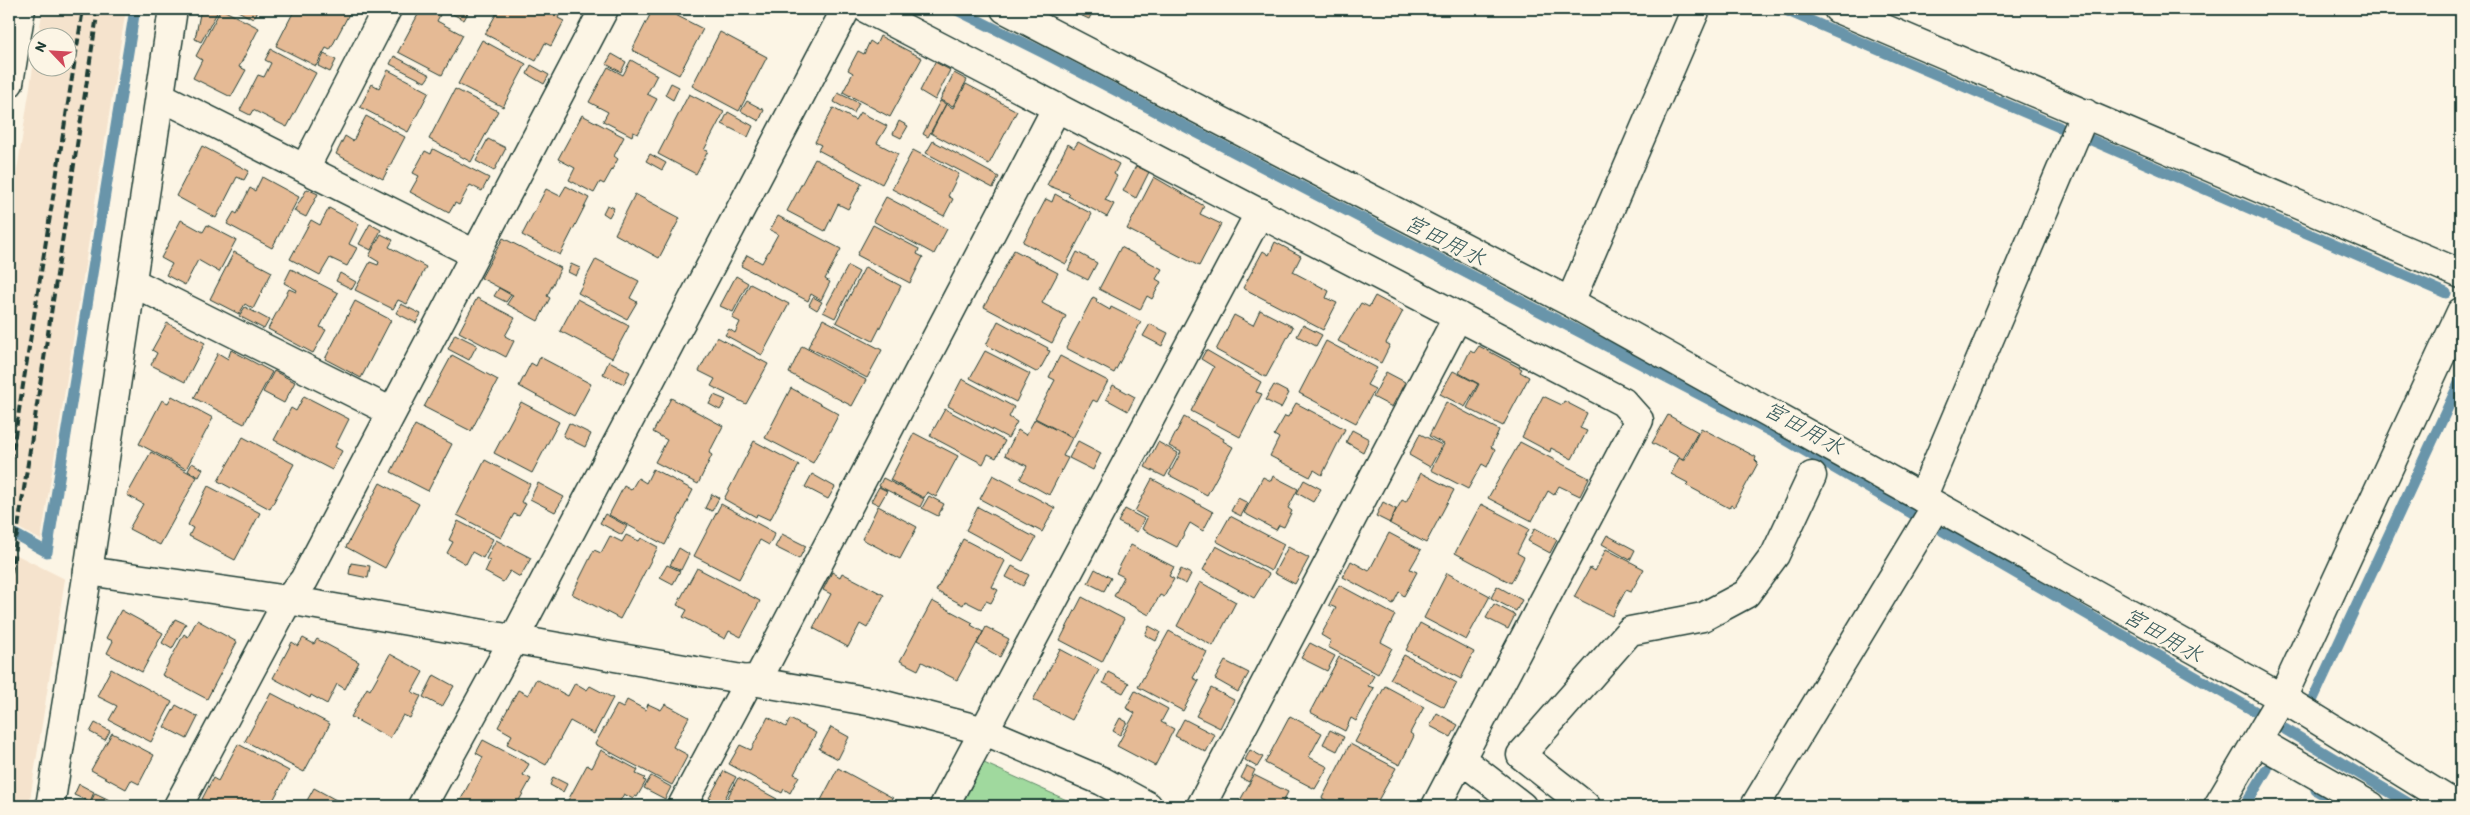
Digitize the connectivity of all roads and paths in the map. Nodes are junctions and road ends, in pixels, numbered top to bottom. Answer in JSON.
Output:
{"nodes":[{"id":1,"x":22,"y":9,"type":"edge"},
{"id":2,"x":173,"y":9,"type":"edge"},
{"id":3,"x":387,"y":9,"type":"edge"},
{"id":4,"x":604,"y":9,"type":"edge"},
{"id":5,"x":846,"y":9,"type":"edge"},
{"id":6,"x":867,"y":9,"type":"edge"},
{"id":7,"x":1005,"y":9,"type":"edge"},
{"id":8,"x":1696,"y":9,"type":"edge"},
{"id":9,"x":1838,"y":9,"type":"edge"},
{"id":10,"x":9,"y":84,"type":"edge"},
{"id":11,"x":160,"y":96,"type":"junction"},
{"id":12,"x":1057,"y":107,"type":"junction"},
{"id":13,"x":2085,"y":114,"type":"junction"},
{"id":14,"x":305,"y":168,"type":"junction"},
{"id":15,"x":1260,"y":212,"type":"junction"},
{"id":16,"x":475,"y":254,"type":"junction"},
{"id":17,"x":2461,"y":274,"type":"edge"},
{"id":18,"x":132,"y":282,"type":"junction"},
{"id":19,"x":1570,"y":302,"type":"junction"},
{"id":20,"x":2461,"y":312,"type":"edge"},
{"id":21,"x":1458,"y":316,"type":"junction"},
{"id":22,"x":392,"y":412,"type":"junction"},
{"id":23,"x":1812,"y":476,"type":"dead end"},
{"id":24,"x":1929,"y":502,"type":"junction"},
{"id":25,"x":88,"y":571,"type":"junction"},
{"id":26,"x":288,"y":600,"type":"junction"},
{"id":27,"x":514,"y":639,"type":"junction"},
{"id":28,"x":754,"y":680,"type":"junction"},
{"id":29,"x":2282,"y":698,"type":"junction"},
{"id":30,"x":984,"y":731,"type":"junction"},
{"id":31,"x":2257,"y":741,"type":"junction"},
{"id":32,"x":1461,"y":759,"type":"junction"},
{"id":33,"x":50,"y":806,"type":"edge"},
{"id":34,"x":178,"y":806,"type":"edge"},
{"id":35,"x":422,"y":806,"type":"edge"},
{"id":36,"x":682,"y":806,"type":"edge"},
{"id":37,"x":944,"y":806,"type":"edge"},
{"id":38,"x":1148,"y":806,"type":"edge"},
{"id":39,"x":1201,"y":806,"type":"edge"},
{"id":40,"x":1436,"y":806,"type":"edge"},
{"id":41,"x":1522,"y":806,"type":"edge"},
{"id":42,"x":1586,"y":806,"type":"edge"},
{"id":43,"x":1755,"y":806,"type":"edge"},
{"id":44,"x":2218,"y":806,"type":"edge"},
{"id":45,"x":2371,"y":806,"type":"edge"},
{"id":46,"x":2457,"y":806,"type":"edge"}],
"edges":[{"from":1,"to":10,"type":"street"},
{"from":2,"to":11,"type":"street"},
{"from":3,"to":14,"type":"street"},
{"from":4,"to":16,"type":"street"},
{"from":5,"to":27,"type":"street"},
{"from":6,"to":12,"type":"street"},
{"from":7,"to":19,"type":"street"},
{"from":8,"to":19,"type":"street"},
{"from":9,"to":13,"type":"street"},
{"from":11,"to":14,"type":"street"},
{"from":11,"to":18,"type":"street"},
{"from":12,"to":15,"type":"street"},
{"from":12,"to":28,"type":"street"},
{"from":13,"to":17,"type":"street"},
{"from":13,"to":24,"type":"street"},
{"from":14,"to":16,"type":"street"},
{"from":15,"to":21,"type":"street"},
{"from":15,"to":30,"type":"street"},
{"from":16,"to":22,"type":"street"},
{"from":18,"to":22,"type":"street"},
{"from":18,"to":25,"type":"street"},
{"from":19,"to":24,"type":"street"},
{"from":20,"to":29,"type":"street"},
{"from":21,"to":32,"type":"street"},
{"from":21,"to":39,"type":"street"},
{"from":22,"to":26,"type":"street"},
{"from":23,"to":42,"type":"street"},
{"from":24,"to":29,"type":"street"},
{"from":24,"to":43,"type":"street"},
{"from":25,"to":26,"type":"street"},
{"from":25,"to":33,"type":"street"},
{"from":26,"to":27,"type":"street"},
{"from":26,"to":34,"type":"street"},
{"from":27,"to":28,"type":"street"},
{"from":27,"to":35,"type":"street"},
{"from":28,"to":30,"type":"street"},
{"from":28,"to":36,"type":"street"},
{"from":29,"to":31,"type":"street"},
{"from":29,"to":46,"type":"street"},
{"from":30,"to":37,"type":"street"},
{"from":30,"to":38,"type":"street"},
{"from":31,"to":44,"type":"street"},
{"from":31,"to":45,"type":"street"},
{"from":32,"to":40,"type":"street"},
{"from":32,"to":41,"type":"street"}]}
